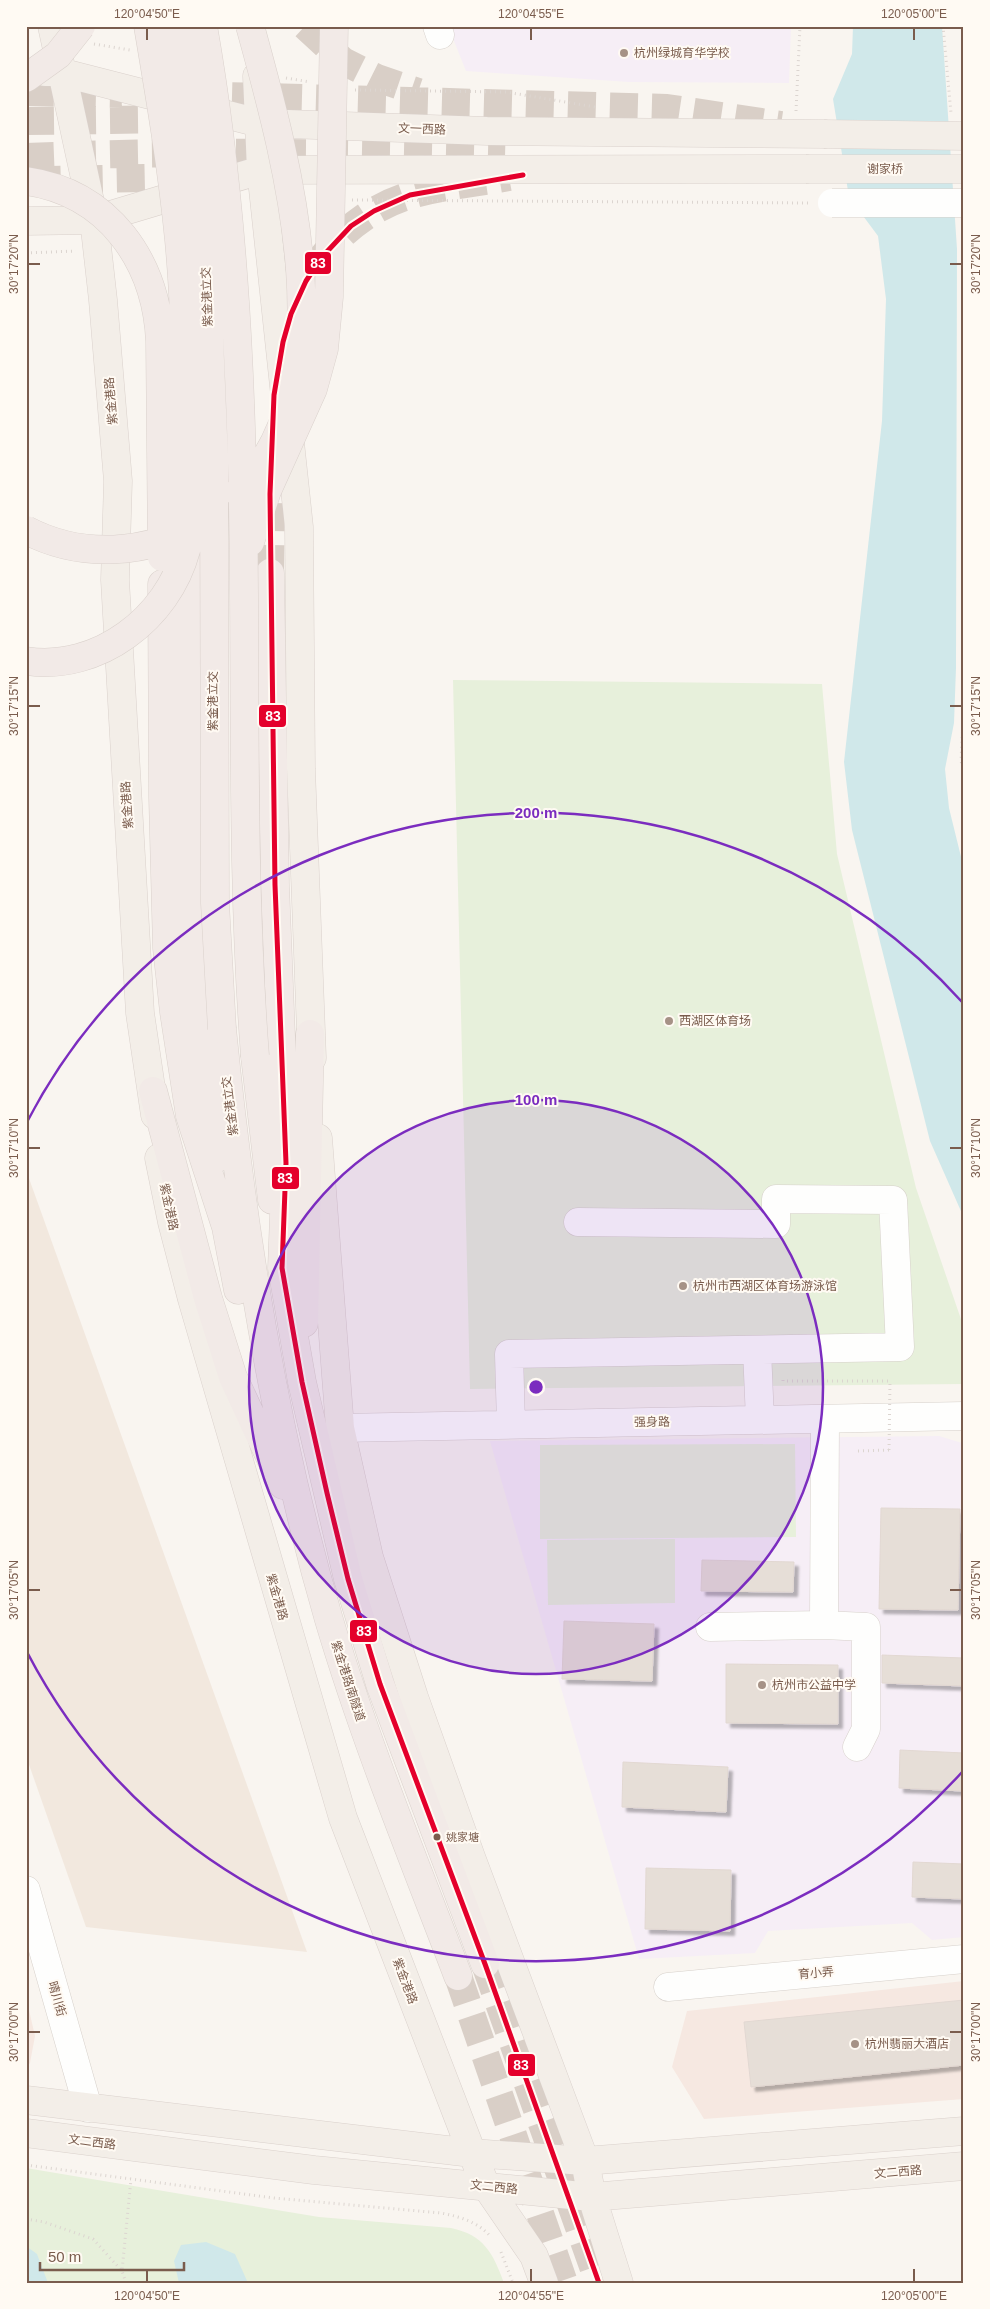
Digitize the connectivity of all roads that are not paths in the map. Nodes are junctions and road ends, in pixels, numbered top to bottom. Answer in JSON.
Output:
{"nodes":[{"id":1,"x":52,"y":26,"type":"edge"},
{"id":2,"x":148,"y":26,"type":"edge"},
{"id":3,"x":176,"y":26,"type":"edge"},
{"id":4,"x":203,"y":26,"type":"edge"},
{"id":5,"x":250,"y":26,"type":"edge"},
{"id":6,"x":255,"y":26,"type":"edge"},
{"id":7,"x":334,"y":26,"type":"edge"},
{"id":8,"x":87,"y":35,"type":"edge"},
{"id":9,"x":60,"y":72,"type":"junction"},
{"id":10,"x":26,"y":73,"type":"edge"},
{"id":11,"x":26,"y":78,"type":"edge"},
{"id":12,"x":259,"y":123,"type":"junction"},
{"id":13,"x":964,"y":136,"type":"edge"},
{"id":14,"x":964,"y":169,"type":"edge"},
{"id":15,"x":261,"y":170,"type":"junction"},
{"id":16,"x":26,"y":181,"type":"edge"},
{"id":17,"x":832,"y":203,"type":"road end"},
{"id":18,"x":964,"y":203,"type":"edge"},
{"id":19,"x":94,"y":220,"type":"junction"},
{"id":20,"x":26,"y":221,"type":"edge"},
{"id":21,"x":26,"y":530,"type":"edge"},
{"id":22,"x":187,"y":549,"type":"junction"},
{"id":23,"x":270,"y":573,"type":"tunnel mouth"},
{"id":24,"x":244,"y":593,"type":"junction"},
{"id":25,"x":26,"y":661,"type":"edge"},
{"id":26,"x":186,"y":1012,"type":"junction"},
{"id":27,"x":310,"y":1034,"type":"junction"},
{"id":28,"x":153,"y":1092,"type":"junction"},
{"id":29,"x":578,"y":1222,"type":"dead end"},
{"id":30,"x":282,"y":1268,"type":"junction"},
{"id":31,"x":770,"y":1349,"type":"junction"},
{"id":32,"x":270,"y":1375,"type":"junction"},
{"id":33,"x":302,"y":1382,"type":"junction"},
{"id":34,"x":964,"y":1416,"type":"edge"},
{"id":35,"x":825,"y":1419,"type":"junction"},
{"id":36,"x":760,"y":1420,"type":"junction"},
{"id":37,"x":511,"y":1424,"type":"junction"},
{"id":38,"x":340,"y":1428,"type":"junction"},
{"id":39,"x":305,"y":1531,"type":"junction"},
{"id":40,"x":824,"y":1625,"type":"junction"},
{"id":41,"x":710,"y":1628,"type":"dead end"},
{"id":42,"x":857,"y":1747,"type":"dead end"},
{"id":43,"x":26,"y":1890,"type":"edge"},
{"id":44,"x":964,"y":1959,"type":"edge"},
{"id":45,"x":485,"y":1964,"type":"tunnel mouth"},
{"id":46,"x":458,"y":1976,"type":"tunnel mouth"},
{"id":47,"x":668,"y":1987,"type":"dead end"},
{"id":48,"x":26,"y":2100,"type":"edge"},
{"id":49,"x":88,"y":2108,"type":"junction"},
{"id":50,"x":964,"y":2130,"type":"edge"},
{"id":51,"x":26,"y":2133,"type":"edge"},
{"id":52,"x":472,"y":2153,"type":"junction"},
{"id":53,"x":585,"y":2162,"type":"junction"},
{"id":54,"x":964,"y":2166,"type":"edge"},
{"id":55,"x":486,"y":2186,"type":"junction"},
{"id":56,"x":592,"y":2197,"type":"junction"},
{"id":57,"x":544,"y":2283,"type":"edge"},
{"id":58,"x":619,"y":2283,"type":"edge"}],
"edges":[{"from":1,"to":9,"type":"main road","name":"紫金港路"},
{"from":2,"to":22,"type":"highway","bridge":true},
{"from":3,"to":32,"type":"highway","name":"紫金港立交","bridge":true},
{"from":4,"to":24,"type":"highway","bridge":true},
{"from":5,"to":21,"type":"highway","bridge":true},
{"from":6,"to":12,"type":"main road"},
{"from":7,"to":24,"type":"highway","bridge":true},
{"from":8,"to":11,"type":"highway","bridge":true},
{"from":9,"to":10,"type":"main road","name":"文一西路"},
{"from":9,"to":12,"type":"main road","name":"文一西路"},
{"from":9,"to":19,"type":"main road","name":"紫金港路"},
{"from":12,"to":13,"type":"main road","name":"文一西路","bridge":true},
{"from":12,"to":15,"type":"main road"},
{"from":14,"to":15,"type":"main road","name":"谢家桥","bridge":true},
{"from":15,"to":19,"type":"main road"},
{"from":15,"to":27,"type":"main road"},
{"from":16,"to":26,"type":"highway","bridge":true},
{"from":17,"to":18,"type":"street","bridge":true},
{"from":19,"to":20,"type":"main road"},
{"from":19,"to":28,"type":"main road","name":"紫金港路"},
{"from":22,"to":25,"type":"highway","bridge":true},
{"from":22,"to":26,"type":"highway"},
{"from":23,"to":30,"type":"highway"},
{"from":24,"to":30,"type":"highway","bridge":true},
{"from":26,"to":32,"type":"highway"},
{"from":27,"to":33,"type":"highway"},
{"from":27,"to":38,"type":"main road"},
{"from":28,"to":39,"type":"highway"},
{"from":28,"to":52,"type":"main road","name":"紫金港路"},
{"from":29,"to":31,"type":"street"},
{"from":30,"to":33,"type":"highway"},
{"from":31,"to":36,"type":"street"},
{"from":31,"to":37,"type":"street"},
{"from":32,"to":39,"type":"highway","name":"紫金港路南隧道"},
{"from":33,"to":45,"type":"highway"},
{"from":34,"to":35,"type":"street","name":"强身路"},
{"from":35,"to":36,"type":"street","name":"强身路"},
{"from":35,"to":40,"type":"street"},
{"from":36,"to":37,"type":"street","name":"强身路"},
{"from":37,"to":38,"type":"street","name":"强身路"},
{"from":38,"to":53,"type":"main road"},
{"from":39,"to":46,"type":"highway","name":"紫金港路南隧道"},
{"from":40,"to":41,"type":"street"},
{"from":40,"to":42,"type":"street"},
{"from":43,"to":49,"type":"street","name":"晴川街"},
{"from":44,"to":47,"type":"street","name":"育小弄"},
{"from":48,"to":49,"type":"main road"},
{"from":49,"to":52,"type":"main road"},
{"from":50,"to":53,"type":"main road"},
{"from":51,"to":55,"type":"main road","name":"文二西路"},
{"from":52,"to":53,"type":"main road"},
{"from":52,"to":55,"type":"main road","name":"紫金港路"},
{"from":53,"to":56,"type":"main road"},
{"from":54,"to":56,"type":"main road","name":"文二西路"},
{"from":55,"to":56,"type":"main road","name":"文二西路"},
{"from":55,"to":57,"type":"main road","name":"紫金港路"},
{"from":56,"to":58,"type":"main road"}]}
